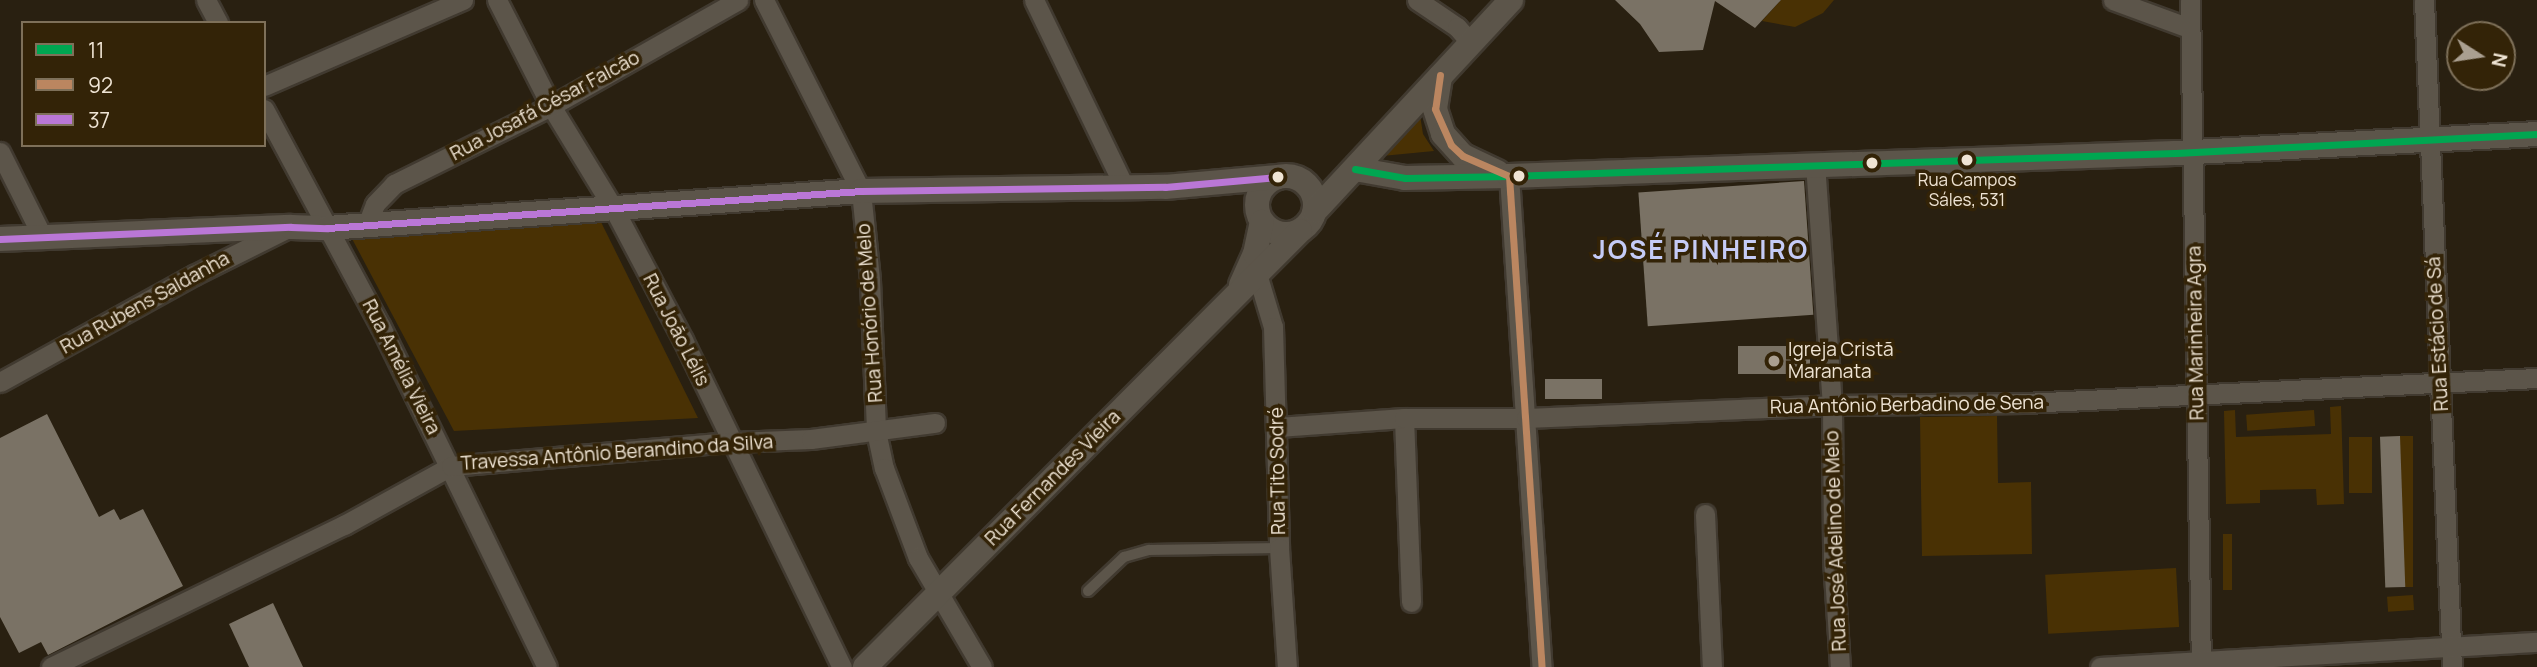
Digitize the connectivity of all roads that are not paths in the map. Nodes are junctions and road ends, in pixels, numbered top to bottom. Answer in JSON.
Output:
{"nodes":[{"id":1,"x":206,"y":0,"type":"edge"},
{"id":2,"x":463,"y":0,"type":"edge"},
{"id":3,"x":497,"y":0,"type":"edge"},
{"id":4,"x":738,"y":0,"type":"edge"},
{"id":5,"x":764,"y":0,"type":"edge"},
{"id":6,"x":1034,"y":0,"type":"edge"},
{"id":7,"x":1417,"y":0,"type":"edge"},
{"id":8,"x":1511,"y":0,"type":"edge"},
{"id":9,"x":2113,"y":0,"type":"edge"},
{"id":10,"x":2190,"y":0,"type":"edge"},
{"id":11,"x":2424,"y":0,"type":"edge"},
{"id":12,"x":217,"y":21,"type":"edge"},
{"id":13,"x":2189,"y":28,"type":"junction"},
{"id":14,"x":1470,"y":42,"type":"junction"},
{"id":15,"x":1440,"y":75,"type":"junction"},
{"id":16,"x":266,"y":85,"type":"edge"},
{"id":17,"x":551,"y":106,"type":"junction"},
{"id":18,"x":266,"y":113,"type":"edge"},
{"id":19,"x":2537,"y":134,"type":"edge"},
{"id":20,"x":2429,"y":140,"type":"junction"},
{"id":21,"x":0,"y":152,"type":"edge"},
{"id":22,"x":2193,"y":152,"type":"junction"},
{"id":23,"x":1815,"y":163,"type":"junction"},
{"id":24,"x":1353,"y":170,"type":"junction"},
{"id":25,"x":1284,"y":176,"type":"junction"},
{"id":26,"x":1509,"y":176,"type":"junction"},
{"id":27,"x":1225,"y":179,"type":"junction"},
{"id":28,"x":1125,"y":188,"type":"junction"},
{"id":29,"x":862,"y":191,"type":"junction"},
{"id":30,"x":1260,"y":210,"type":"junction"},
{"id":31,"x":615,"y":211,"type":"junction"},
{"id":32,"x":1315,"y":211,"type":"junction"},
{"id":33,"x":367,"y":225,"type":"junction"},
{"id":34,"x":291,"y":227,"type":"junction"},
{"id":35,"x":327,"y":228,"type":"junction"},
{"id":36,"x":1300,"y":231,"type":"junction"},
{"id":37,"x":43,"y":238,"type":"junction"},
{"id":38,"x":0,"y":239,"type":"edge"},
{"id":39,"x":1249,"y":283,"type":"junction"},
{"id":40,"x":2537,"y":378,"type":"edge"},
{"id":41,"x":0,"y":382,"type":"edge"},
{"id":42,"x":2440,"y":384,"type":"junction"},
{"id":43,"x":2199,"y":395,"type":"junction"},
{"id":44,"x":1832,"y":405,"type":"junction"},
{"id":45,"x":1404,"y":418,"type":"junction"},
{"id":46,"x":1526,"y":418,"type":"junction"},
{"id":47,"x":935,"y":423,"type":"dead end"},
{"id":48,"x":1278,"y":427,"type":"junction"},
{"id":49,"x":876,"y":431,"type":"junction"},
{"id":50,"x":733,"y":442,"type":"junction"},
{"id":51,"x":451,"y":466,"type":"junction"},
{"id":52,"x":1705,"y":514,"type":"dead end"},
{"id":53,"x":1279,"y":548,"type":"junction"},
{"id":54,"x":1088,"y":591,"type":"dead end"},
{"id":55,"x":938,"y":595,"type":"junction"},
{"id":56,"x":1411,"y":602,"type":"dead end"},
{"id":57,"x":2537,"y":642,"type":"edge"},
{"id":58,"x":2451,"y":657,"type":"edge"},
{"id":59,"x":2201,"y":664,"type":"edge"},
{"id":60,"x":51,"y":667,"type":"edge"},
{"id":61,"x":547,"y":667,"type":"edge"},
{"id":62,"x":842,"y":667,"type":"edge"},
{"id":63,"x":865,"y":667,"type":"edge"},
{"id":64,"x":982,"y":667,"type":"edge"},
{"id":65,"x":1287,"y":667,"type":"edge"},
{"id":66,"x":1542,"y":667,"type":"edge"},
{"id":67,"x":1712,"y":667,"type":"edge"},
{"id":68,"x":1840,"y":667,"type":"edge"},
{"id":69,"x":2102,"y":667,"type":"edge"}],
"edges":[{"from":1,"to":12,"type":"street"},
{"from":2,"to":16,"type":"street"},
{"from":3,"to":17,"type":"street","name":"Rua João Lélis"},
{"from":4,"to":17,"type":"street","name":"Rua Josafá César Falcão"},
{"from":5,"to":29,"type":"street","name":"Rua Honório de Melo"},
{"from":6,"to":28,"type":"street"},
{"from":7,"to":14,"type":"street"},
{"from":8,"to":14,"type":"street"},
{"from":9,"to":13,"type":"street"},
{"from":10,"to":13,"type":"street","name":"Rua Marinheira Agra"},
{"from":11,"to":20,"type":"street","name":"Rua Estácio de Sá"},
{"from":13,"to":22,"type":"street","name":"Rua Marinheira Agra"},
{"from":14,"to":15,"type":"street"},
{"from":15,"to":24,"type":"street"},
{"from":15,"to":26,"type":"street"},
{"from":17,"to":31,"type":"street","name":"Rua João Lélis"},
{"from":17,"to":33,"type":"street","name":"Rua Josafá César Falcão"},
{"from":18,"to":35,"type":"street","name":"Rua Amélia Vieira"},
{"from":19,"to":20,"type":"street"},
{"from":20,"to":22,"type":"street"},
{"from":20,"to":42,"type":"street","name":"Rua Estácio de Sá"},
{"from":21,"to":37,"type":"street"},
{"from":22,"to":23,"type":"street"},
{"from":22,"to":43,"type":"street","name":"Rua Marinheira Agra"},
{"from":23,"to":26,"type":"street"},
{"from":23,"to":44,"type":"street","name":"Rua José Adelino de Melo"},
{"from":24,"to":25,"type":"street"},
{"from":24,"to":26,"type":"street"},
{"from":24,"to":32,"type":"street"},
{"from":25,"to":27,"type":"street"},
{"from":25,"to":30,"type":"street"},
{"from":25,"to":32,"type":"street"},
{"from":26,"to":46,"type":"street"},
{"from":27,"to":28,"type":"street"},
{"from":27,"to":30,"type":"street"},
{"from":28,"to":29,"type":"street"},
{"from":29,"to":31,"type":"street"},
{"from":29,"to":49,"type":"street","name":"Rua Honório de Melo"},
{"from":30,"to":36,"type":"street"},
{"from":30,"to":39,"type":"street","name":"Rua Fernandes Vieira"},
{"from":31,"to":33,"type":"street"},
{"from":31,"to":50,"type":"street","name":"Rua João Lélis"},
{"from":32,"to":36,"type":"street"},
{"from":33,"to":35,"type":"street"},
{"from":34,"to":35,"type":"street"},
{"from":34,"to":37,"type":"street"},
{"from":34,"to":41,"type":"street","name":"Rua Rubens Saldanha"},
{"from":35,"to":51,"type":"street","name":"Rua Amélia Vieira"},
{"from":36,"to":39,"type":"street","name":"Rua Fernandes Vieira"},
{"from":37,"to":38,"type":"street"},
{"from":39,"to":48,"type":"street","name":"Rua Tito Sodré"},
{"from":39,"to":55,"type":"street","name":"Rua Fernandes Vieira"},
{"from":40,"to":42,"type":"street","name":"Rua Antônio Berbadino de Sena"},
{"from":42,"to":43,"type":"street","name":"Rua Antônio Berbadino de Sena"},
{"from":42,"to":58,"type":"street","name":"Rua Estácio de Sá"},
{"from":43,"to":44,"type":"street","name":"Rua Antônio Berbadino de Sena"},
{"from":43,"to":59,"type":"street","name":"Rua Marinheira Agra"},
{"from":44,"to":46,"type":"street","name":"Rua Antônio Berbadino de Sena"},
{"from":44,"to":68,"type":"street","name":"Rua José Adelino de Melo"},
{"from":45,"to":46,"type":"street","name":"Rua Antônio Berbadino de Sena"},
{"from":45,"to":48,"type":"street","name":"Rua Antônio Berbadino de Sena"},
{"from":45,"to":56,"type":"street"},
{"from":46,"to":66,"type":"street"},
{"from":47,"to":49,"type":"street","name":"Travessa Antônio Berandino da Silva"},
{"from":48,"to":53,"type":"street","name":"Rua Tito Sodré"},
{"from":49,"to":50,"type":"street","name":"Travessa Antônio Berandino da Silva"},
{"from":49,"to":55,"type":"street","name":"Rua Honório de Melo"},
{"from":50,"to":51,"type":"street","name":"Travessa Antônio Berandino da Silva"},
{"from":50,"to":62,"type":"street","name":"Rua João Lélis"},
{"from":51,"to":60,"type":"street","name":"Travessa Antônio Berandino da Silva"},
{"from":51,"to":61,"type":"street","name":"Rua Amélia Vieira"},
{"from":52,"to":67,"type":"street"},
{"from":53,"to":54,"type":"lane"},
{"from":53,"to":65,"type":"street","name":"Rua Tito Sodré"},
{"from":55,"to":63,"type":"street","name":"Rua Fernandes Vieira"},
{"from":55,"to":64,"type":"street","name":"Rua Honório de Melo"},
{"from":57,"to":58,"type":"street"},
{"from":58,"to":59,"type":"street"},
{"from":59,"to":69,"type":"street"}]}
